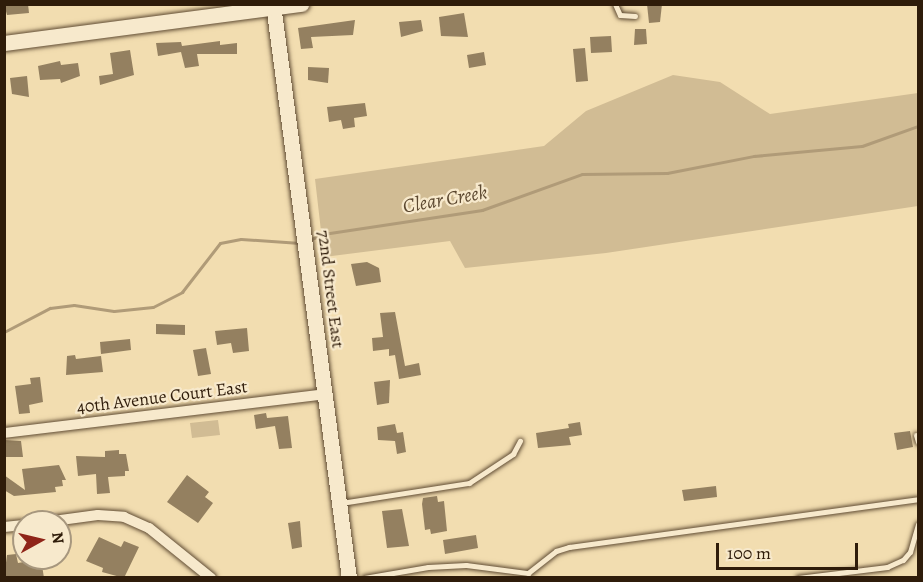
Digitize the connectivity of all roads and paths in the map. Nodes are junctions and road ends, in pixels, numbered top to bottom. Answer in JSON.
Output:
{"nodes":[{"id":1,"x":301,"y":4,"type":"edge"},
{"id":2,"x":615,"y":4,"type":"edge"},
{"id":3,"x":273,"y":6,"type":"edge"},
{"id":4,"x":635,"y":16,"type":"dead end"},
{"id":5,"x":4,"y":44,"type":"edge"},
{"id":6,"x":324,"y":394,"type":"junction"},
{"id":7,"x":4,"y":433,"type":"edge"},
{"id":8,"x":916,"y":435,"type":"dead end"},
{"id":9,"x":520,"y":441,"type":"dead end"},
{"id":10,"x":918,"y":442,"type":"edge"},
{"id":11,"x":918,"y":499,"type":"edge"},
{"id":12,"x":339,"y":504,"type":"junction"},
{"id":13,"x":72,"y":518,"type":"edge"},
{"id":14,"x":918,"y":524,"type":"edge"},
{"id":15,"x":211,"y":578,"type":"edge"},
{"id":16,"x":349,"y":578,"type":"edge"},
{"id":17,"x":363,"y":578,"type":"edge"},
{"id":18,"x":798,"y":578,"type":"edge"}],
"edges":[{"from":1,"to":3,"type":"main road"},
{"from":2,"to":4,"type":"lane"},
{"from":3,"to":5,"type":"main road"},
{"from":3,"to":6,"type":"main road","name":"72nd Street East"},
{"from":6,"to":7,"type":"street","name":"40th Avenue Court East"},
{"from":6,"to":12,"type":"main road","name":"72nd Street East"},
{"from":8,"to":10,"type":"lane"},
{"from":9,"to":12,"type":"lane"},
{"from":11,"to":17,"type":"lane"},
{"from":12,"to":16,"type":"main road","name":"72nd Street East"},
{"from":13,"to":15,"type":"street"},
{"from":14,"to":18,"type":"lane"}]}
